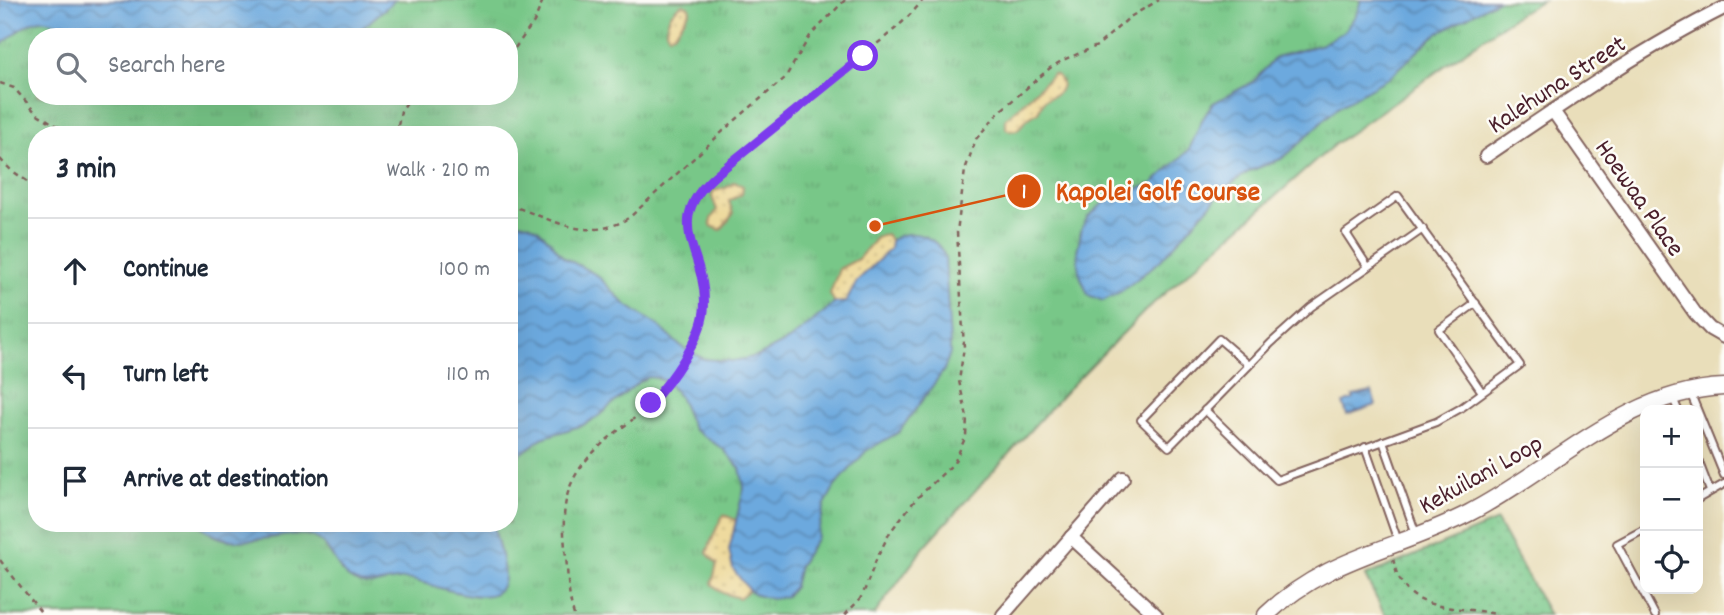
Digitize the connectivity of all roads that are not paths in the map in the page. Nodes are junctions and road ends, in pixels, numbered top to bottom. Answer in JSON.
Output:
{"nodes":[{"id":1,"x":1724,"y":8,"type":"edge"},
{"id":2,"x":1553,"y":111,"type":"junction"},
{"id":3,"x":1486,"y":156,"type":"dead end"},
{"id":4,"x":1423,"y":229,"type":"junction"},
{"id":5,"x":1368,"y":267,"type":"junction"},
{"id":6,"x":1476,"y":303,"type":"junction"},
{"id":7,"x":1724,"y":337,"type":"edge"},
{"id":8,"x":1249,"y":365,"type":"junction"},
{"id":9,"x":1724,"y":387,"type":"edge"},
{"id":10,"x":1690,"y":391,"type":"junction"},
{"id":11,"x":1482,"y":392,"type":"junction"},
{"id":12,"x":1675,"y":403,"type":"edge"},
{"id":13,"x":1205,"y":410,"type":"junction"},
{"id":14,"x":1383,"y":441,"type":"junction"},
{"id":15,"x":1365,"y":447,"type":"junction"},
{"id":16,"x":1701,"y":468,"type":"edge"},
{"id":17,"x":1724,"y":475,"type":"edge"},
{"id":18,"x":1123,"y":478,"type":"dead end"},
{"id":19,"x":1724,"y":484,"type":"edge"},
{"id":20,"x":1710,"y":491,"type":"junction"},
{"id":21,"x":1703,"y":496,"type":"edge"},
{"id":22,"x":1641,"y":531,"type":"edge"},
{"id":23,"x":1417,"y":536,"type":"junction"},
{"id":24,"x":1071,"y":537,"type":"junction"},
{"id":25,"x":1394,"y":544,"type":"junction"},
{"id":26,"x":1003,"y":615,"type":"edge"},
{"id":27,"x":1156,"y":615,"type":"edge"},
{"id":28,"x":1266,"y":615,"type":"edge"},
{"id":29,"x":1655,"y":615,"type":"edge"}],
"edges":[{"from":1,"to":2,"type":"street","name":"Kalehuna Street"},
{"from":2,"to":3,"type":"street","name":"Kalehuna Street"},
{"from":2,"to":7,"type":"street","name":"Hoewaa Place"},
{"from":4,"to":5,"type":"lane"},
{"from":4,"to":5,"type":"lane"},
{"from":4,"to":6,"type":"lane"},
{"from":5,"to":8,"type":"lane"},
{"from":6,"to":11,"type":"lane"},
{"from":6,"to":11,"type":"lane"},
{"from":8,"to":13,"type":"lane"},
{"from":8,"to":13,"type":"lane"},
{"from":9,"to":10,"type":"street","name":"Kekuilani Loop"},
{"from":10,"to":12,"type":"street","name":"Kekuilani Loop"},
{"from":10,"to":17,"type":"lane"},
{"from":11,"to":14,"type":"lane"},
{"from":12,"to":23,"type":"street","name":"Kekuilani Loop"},
{"from":13,"to":15,"type":"lane"},
{"from":14,"to":15,"type":"lane"},
{"from":14,"to":23,"type":"lane"},
{"from":15,"to":25,"type":"lane"},
{"from":16,"to":20,"type":"lane"},
{"from":18,"to":24,"type":"street"},
{"from":19,"to":20,"type":"lane"},
{"from":20,"to":21,"type":"lane"},
{"from":22,"to":29,"type":"lane"},
{"from":23,"to":25,"type":"street","name":"Kekuilani Loop"},
{"from":24,"to":26,"type":"street"},
{"from":24,"to":27,"type":"street"},
{"from":25,"to":28,"type":"street","name":"Kekuilani Loop"}]}
